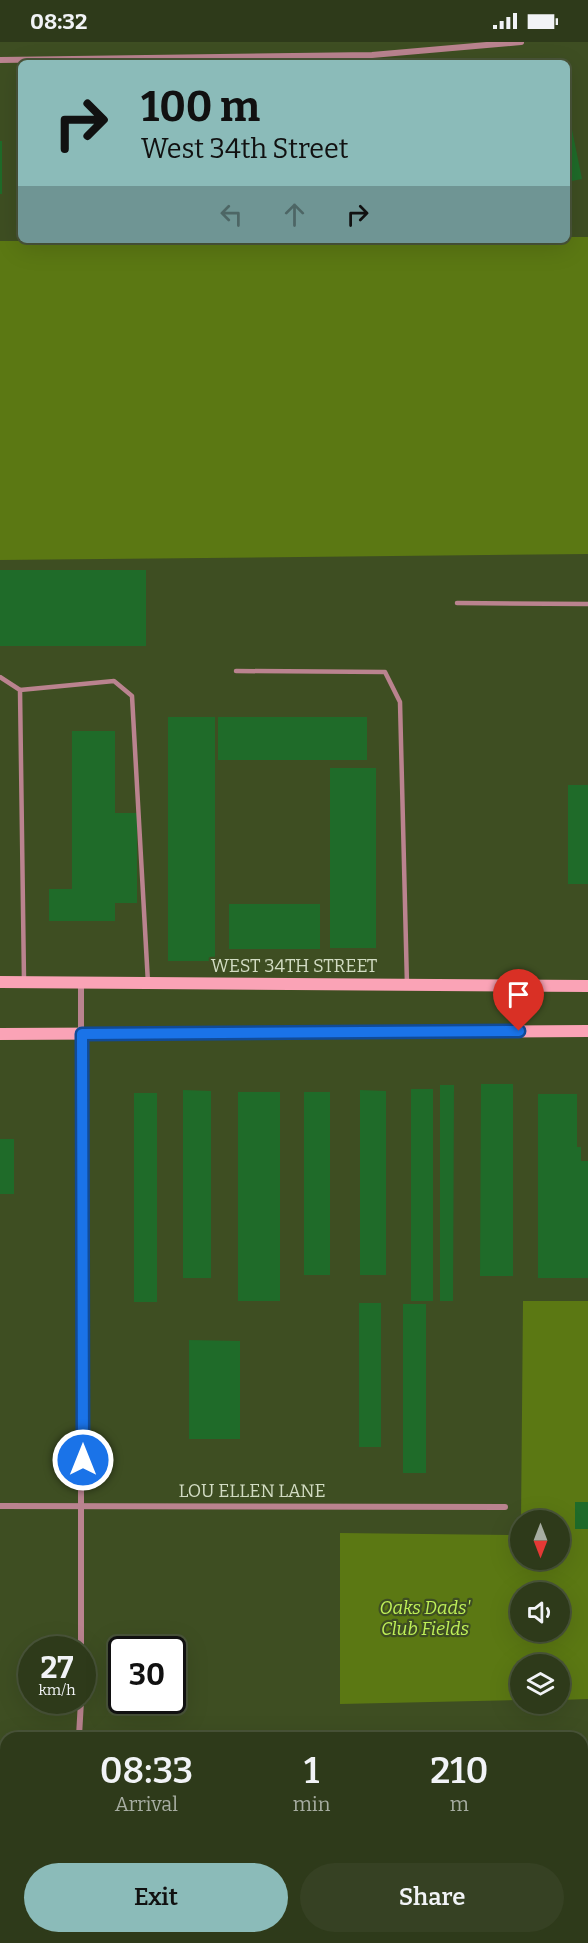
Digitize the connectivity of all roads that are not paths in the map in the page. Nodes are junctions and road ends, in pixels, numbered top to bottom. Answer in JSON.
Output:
{"nodes":[{"id":1,"x":521,"y":42,"type":"edge"},
{"id":2,"x":0,"y":60,"type":"edge"},
{"id":3,"x":457,"y":603,"type":"dead end"},
{"id":4,"x":588,"y":604,"type":"edge"},
{"id":5,"x":236,"y":671,"type":"dead end"},
{"id":6,"x":0,"y":677,"type":"edge"},
{"id":7,"x":20,"y":690,"type":"junction"},
{"id":8,"x":0,"y":982,"type":"edge"},
{"id":9,"x":24,"y":982,"type":"junction"},
{"id":10,"x":81,"y":982,"type":"junction"},
{"id":11,"x":148,"y":983,"type":"junction"},
{"id":12,"x":407,"y":985,"type":"junction"},
{"id":13,"x":588,"y":986,"type":"edge"},
{"id":14,"x":588,"y":1031,"type":"edge"},
{"id":15,"x":0,"y":1034,"type":"edge"},
{"id":16,"x":82,"y":1034,"type":"junction"},
{"id":17,"x":0,"y":1506,"type":"edge"},
{"id":18,"x":83,"y":1506,"type":"junction"},
{"id":19,"x":505,"y":1507,"type":"dead end"},
{"id":20,"x":81,"y":1636,"type":"edge"},
{"id":21,"x":80,"y":1714,"type":"edge"},
{"id":22,"x":79,"y":1732,"type":"edge"}],
"edges":[{"from":1,"to":2,"type":"street"},
{"from":3,"to":4,"type":"lane"},
{"from":5,"to":12,"type":"lane"},
{"from":6,"to":7,"type":"lane"},
{"from":7,"to":9,"type":"lane"},
{"from":7,"to":11,"type":"lane"},
{"from":8,"to":9,"type":"main road","name":"WEST 34TH STREET"},
{"from":9,"to":10,"type":"main road","name":"WEST 34TH STREET"},
{"from":10,"to":11,"type":"main road","name":"WEST 34TH STREET"},
{"from":10,"to":16,"type":"street"},
{"from":11,"to":12,"type":"main road","name":"WEST 34TH STREET"},
{"from":12,"to":13,"type":"main road","name":"WEST 34TH STREET"},
{"from":14,"to":16,"type":"main road"},
{"from":15,"to":16,"type":"main road"},
{"from":16,"to":18,"type":"street"},
{"from":17,"to":18,"type":"street","name":"LOU ELLEN LANE"},
{"from":18,"to":19,"type":"street","name":"LOU ELLEN LANE"},
{"from":18,"to":20,"type":"street"},
{"from":21,"to":22,"type":"street"}]}
